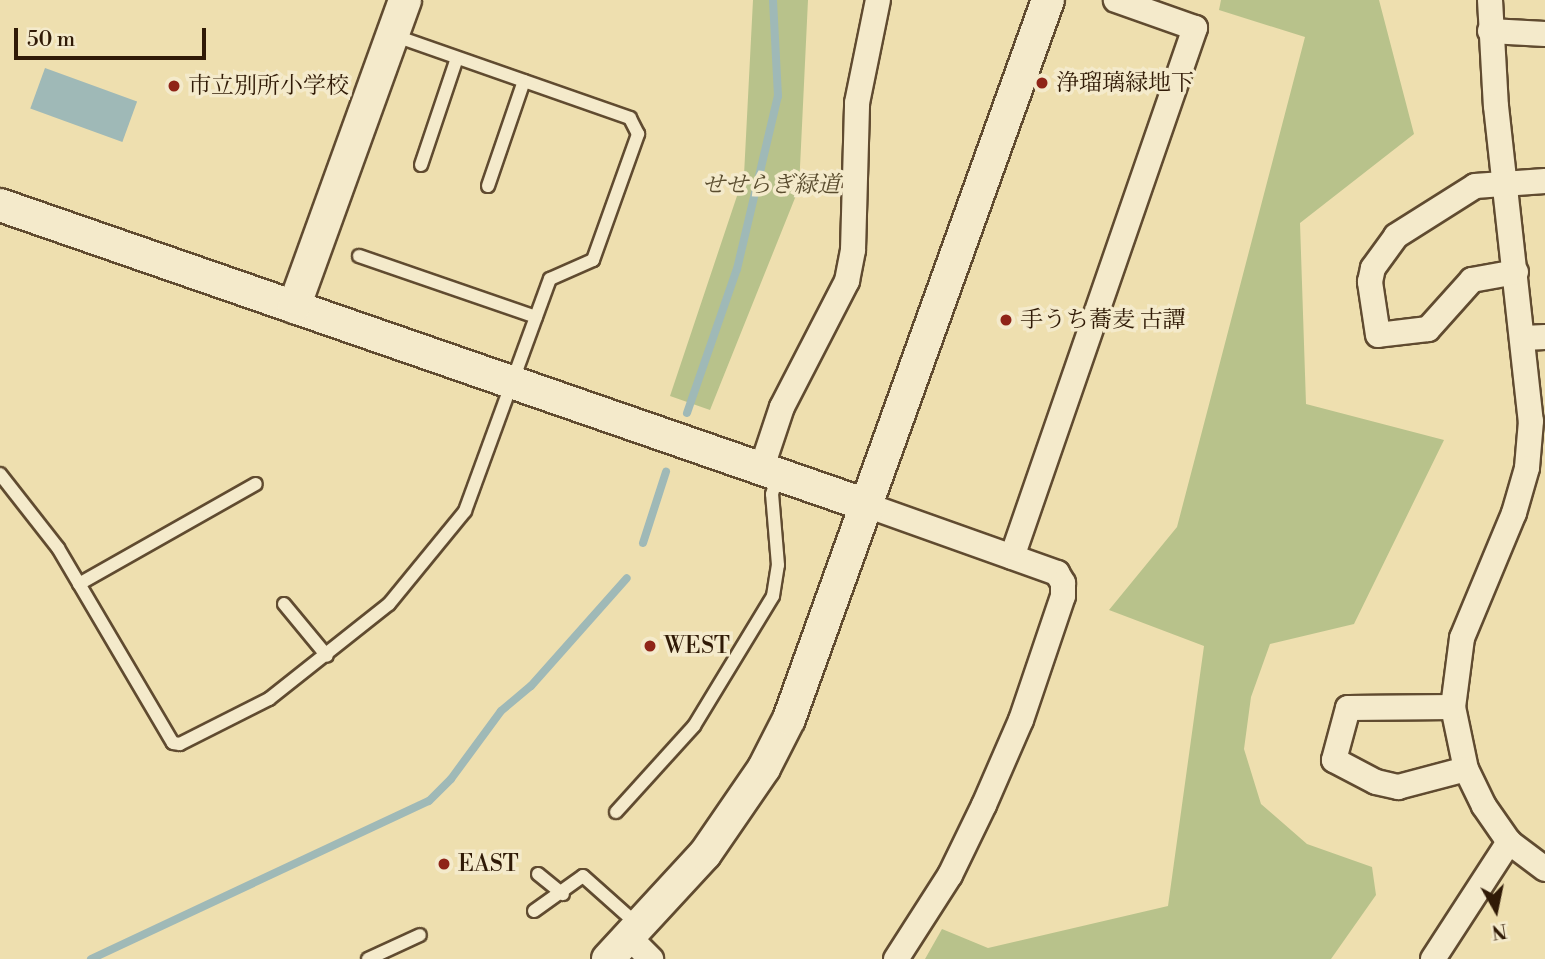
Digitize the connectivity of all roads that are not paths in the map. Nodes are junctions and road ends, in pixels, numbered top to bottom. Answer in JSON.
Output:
{"nodes":[{"id":1,"x":405,"y":0,"type":"edge"},
{"id":2,"x":878,"y":0,"type":"edge"},
{"id":3,"x":1048,"y":0,"type":"edge"},
{"id":4,"x":1116,"y":0,"type":"edge"},
{"id":5,"x":1490,"y":0,"type":"edge"},
{"id":6,"x":1490,"y":32,"type":"junction"},
{"id":7,"x":1545,"y":34,"type":"edge"},
{"id":8,"x":393,"y":35,"type":"junction"},
{"id":9,"x":457,"y":58,"type":"junction"},
{"id":10,"x":524,"y":81,"type":"junction"},
{"id":11,"x":421,"y":164,"type":"dead end"},
{"id":12,"x":1545,"y":181,"type":"edge"},
{"id":13,"x":1504,"y":183,"type":"junction"},
{"id":14,"x":488,"y":186,"type":"dead end"},
{"id":15,"x":0,"y":205,"type":"edge"},
{"id":16,"x":359,"y":256,"type":"dead end"},
{"id":17,"x":1516,"y":272,"type":"junction"},
{"id":18,"x":294,"y":307,"type":"junction"},
{"id":19,"x":536,"y":317,"type":"junction"},
{"id":20,"x":1534,"y":338,"type":"edge"},
{"id":21,"x":512,"y":384,"type":"junction"},
{"id":22,"x":1536,"y":471,"type":"edge"},
{"id":23,"x":769,"y":473,"type":"junction"},
{"id":24,"x":0,"y":474,"type":"edge"},
{"id":25,"x":256,"y":484,"type":"dead end"},
{"id":26,"x":869,"y":506,"type":"junction"},
{"id":27,"x":1012,"y":556,"type":"junction"},
{"id":28,"x":79,"y":584,"type":"junction"},
{"id":29,"x":284,"y":604,"type":"dead end"},
{"id":30,"x":327,"y":656,"type":"junction"},
{"id":31,"x":1453,"y":707,"type":"junction"},
{"id":32,"x":1466,"y":769,"type":"junction"},
{"id":33,"x":616,"y":812,"type":"dead end"},
{"id":34,"x":1509,"y":842,"type":"junction"},
{"id":35,"x":1545,"y":869,"type":"edge"},
{"id":36,"x":538,"y":873,"type":"dead end"},
{"id":37,"x":563,"y":894,"type":"junction"},
{"id":38,"x":534,"y":911,"type":"dead end"},
{"id":39,"x":420,"y":935,"type":"dead end"},
{"id":40,"x":632,"y":946,"type":"edge"},
{"id":41,"x":368,"y":959,"type":"edge"},
{"id":42,"x":896,"y":959,"type":"edge"},
{"id":43,"x":1433,"y":959,"type":"edge"}],
"edges":[{"from":1,"to":8,"type":"street"},
{"from":2,"to":23,"type":"street"},
{"from":3,"to":26,"type":"street"},
{"from":4,"to":27,"type":"street"},
{"from":5,"to":6,"type":"street"},
{"from":6,"to":7,"type":"street"},
{"from":6,"to":13,"type":"street"},
{"from":8,"to":9,"type":"lane"},
{"from":8,"to":18,"type":"street"},
{"from":9,"to":10,"type":"lane"},
{"from":9,"to":11,"type":"lane"},
{"from":10,"to":14,"type":"lane"},
{"from":10,"to":19,"type":"lane"},
{"from":12,"to":13,"type":"street"},
{"from":13,"to":17,"type":"street"},
{"from":13,"to":17,"type":"street"},
{"from":15,"to":18,"type":"street"},
{"from":16,"to":19,"type":"lane"},
{"from":17,"to":20,"type":"street"},
{"from":18,"to":21,"type":"street"},
{"from":19,"to":21,"type":"lane"},
{"from":20,"to":22,"type":"street"},
{"from":21,"to":23,"type":"street"},
{"from":21,"to":30,"type":"lane"},
{"from":22,"to":31,"type":"street"},
{"from":23,"to":26,"type":"street"},
{"from":23,"to":33,"type":"lane"},
{"from":24,"to":28,"type":"lane"},
{"from":25,"to":28,"type":"lane"},
{"from":26,"to":27,"type":"street"},
{"from":26,"to":40,"type":"street"},
{"from":27,"to":42,"type":"street"},
{"from":28,"to":30,"type":"lane"},
{"from":29,"to":30,"type":"lane"},
{"from":31,"to":32,"type":"street"},
{"from":31,"to":32,"type":"street"},
{"from":32,"to":34,"type":"street"},
{"from":34,"to":35,"type":"street"},
{"from":34,"to":43,"type":"street"},
{"from":36,"to":37,"type":"lane"},
{"from":37,"to":38,"type":"lane"},
{"from":37,"to":40,"type":"lane"},
{"from":39,"to":41,"type":"lane"}]}
